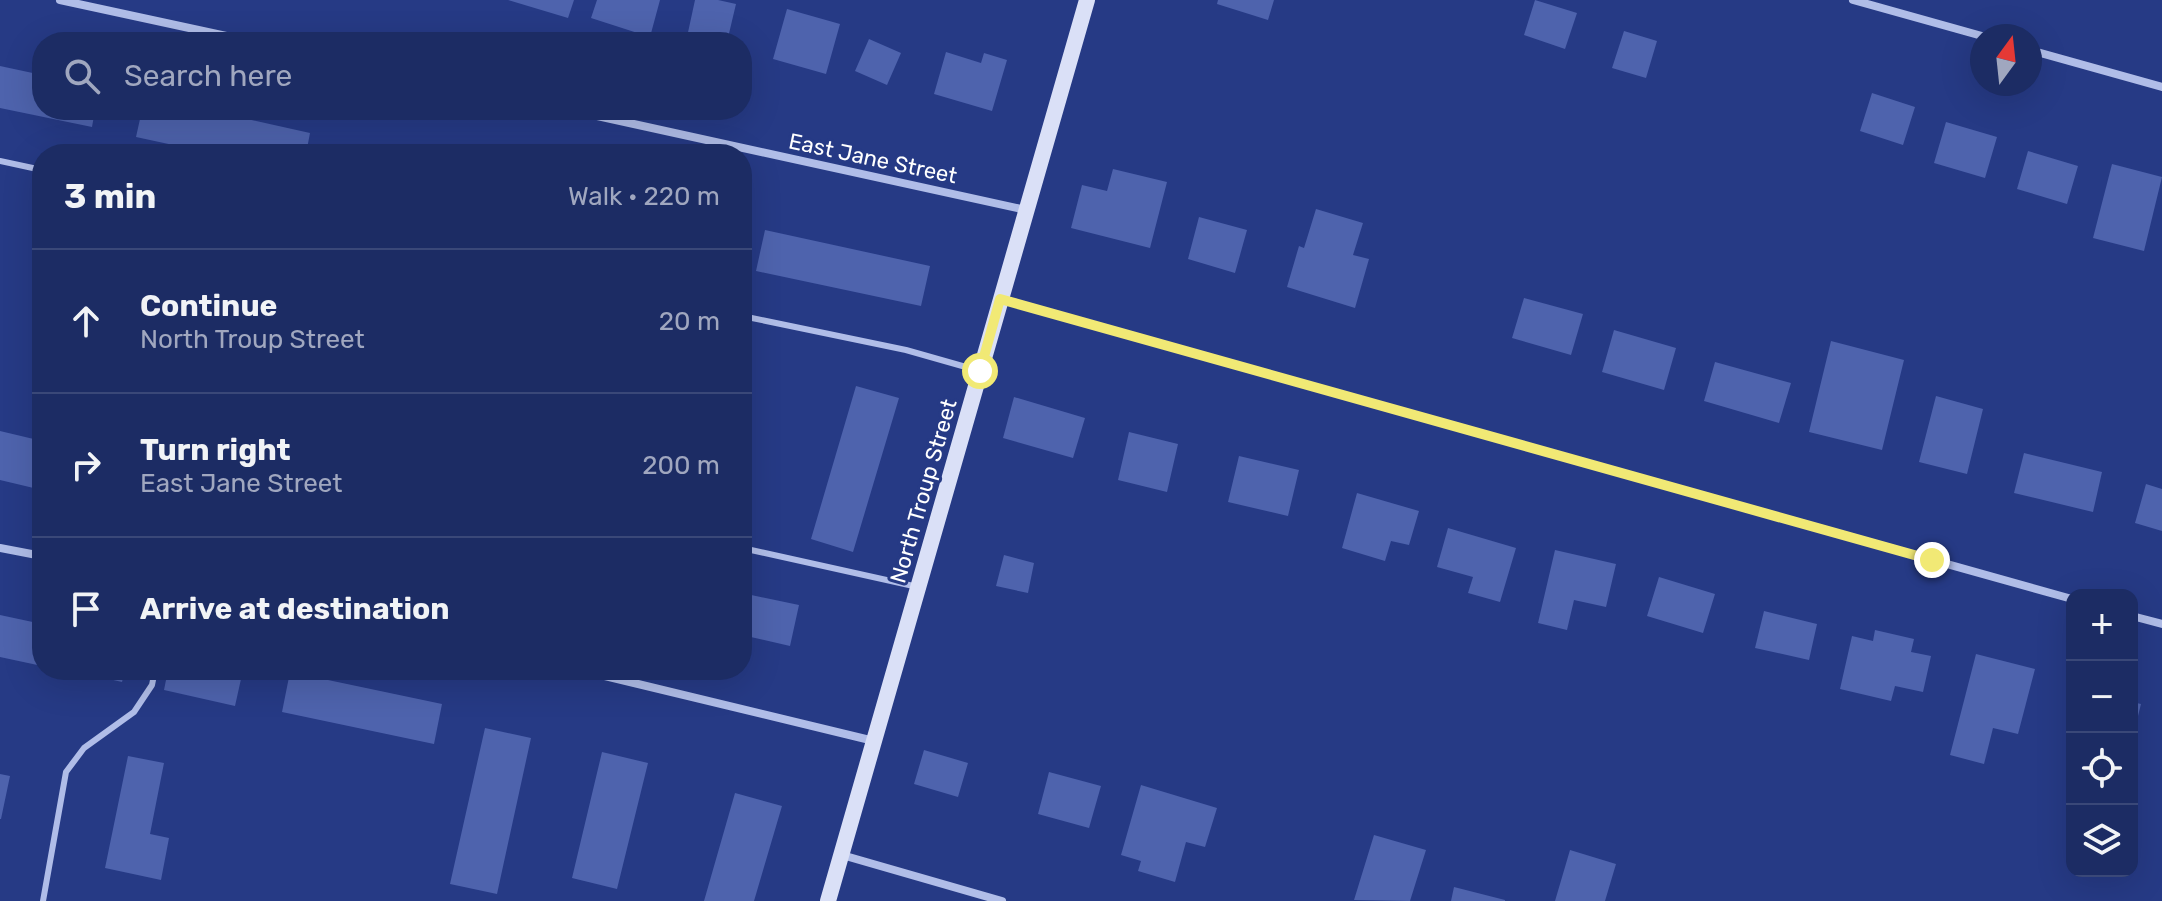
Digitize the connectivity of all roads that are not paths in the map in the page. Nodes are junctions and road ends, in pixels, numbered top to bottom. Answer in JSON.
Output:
{"nodes":[{"id":1,"x":60,"y":0,"type":"edge"},
{"id":2,"x":1087,"y":0,"type":"edge"},
{"id":3,"x":1853,"y":0,"type":"edge"},
{"id":4,"x":208,"y":32,"type":"edge"},
{"id":5,"x":1970,"y":33,"type":"edge"},
{"id":6,"x":2042,"y":53,"type":"edge"},
{"id":7,"x":2162,"y":87,"type":"edge"},
{"id":8,"x":615,"y":120,"type":"edge"},
{"id":9,"x":724,"y":144,"type":"edge"},
{"id":10,"x":752,"y":150,"type":"edge"},
{"id":11,"x":0,"y":161,"type":"edge"},
{"id":12,"x":32,"y":168,"type":"edge"},
{"id":13,"x":1027,"y":211,"type":"junction"},
{"id":14,"x":1000,"y":299,"type":"junction"},
{"id":15,"x":752,"y":318,"type":"edge"},
{"id":16,"x":980,"y":371,"type":"junction"},
{"id":17,"x":0,"y":548,"type":"edge"},
{"id":18,"x":752,"y":550,"type":"edge"},
{"id":19,"x":32,"y":554,"type":"edge"},
{"id":20,"x":918,"y":587,"type":"junction"},
{"id":21,"x":2066,"y":597,"type":"edge"},
{"id":22,"x":2138,"y":618,"type":"edge"},
{"id":23,"x":2162,"y":624,"type":"edge"},
{"id":24,"x":153,"y":680,"type":"edge"},
{"id":25,"x":621,"y":680,"type":"edge"},
{"id":26,"x":874,"y":741,"type":"junction"},
{"id":27,"x":842,"y":855,"type":"junction"},
{"id":28,"x":43,"y":901,"type":"edge"},
{"id":29,"x":828,"y":901,"type":"edge"},
{"id":30,"x":1002,"y":901,"type":"edge"}],
"edges":[{"from":1,"to":4,"type":"street"},
{"from":2,"to":13,"type":"street","name":"North Troup Street"},
{"from":3,"to":5,"type":"street"},
{"from":6,"to":7,"type":"street"},
{"from":8,"to":9,"type":"street","name":"East Jane Street"},
{"from":10,"to":13,"type":"street","name":"East Jane Street"},
{"from":11,"to":12,"type":"lane"},
{"from":13,"to":14,"type":"street","name":"North Troup Street"},
{"from":14,"to":16,"type":"street","name":"North Troup Street"},
{"from":14,"to":21,"type":"street"},
{"from":15,"to":16,"type":"lane"},
{"from":16,"to":20,"type":"street","name":"North Troup Street"},
{"from":17,"to":19,"type":"street"},
{"from":18,"to":20,"type":"lane"},
{"from":20,"to":26,"type":"street","name":"North Troup Street"},
{"from":22,"to":23,"type":"street"},
{"from":24,"to":28,"type":"lane"},
{"from":25,"to":26,"type":"street"},
{"from":26,"to":27,"type":"street","name":"North Troup Street"},
{"from":27,"to":29,"type":"street","name":"North Troup Street"},
{"from":27,"to":30,"type":"street"}]}
